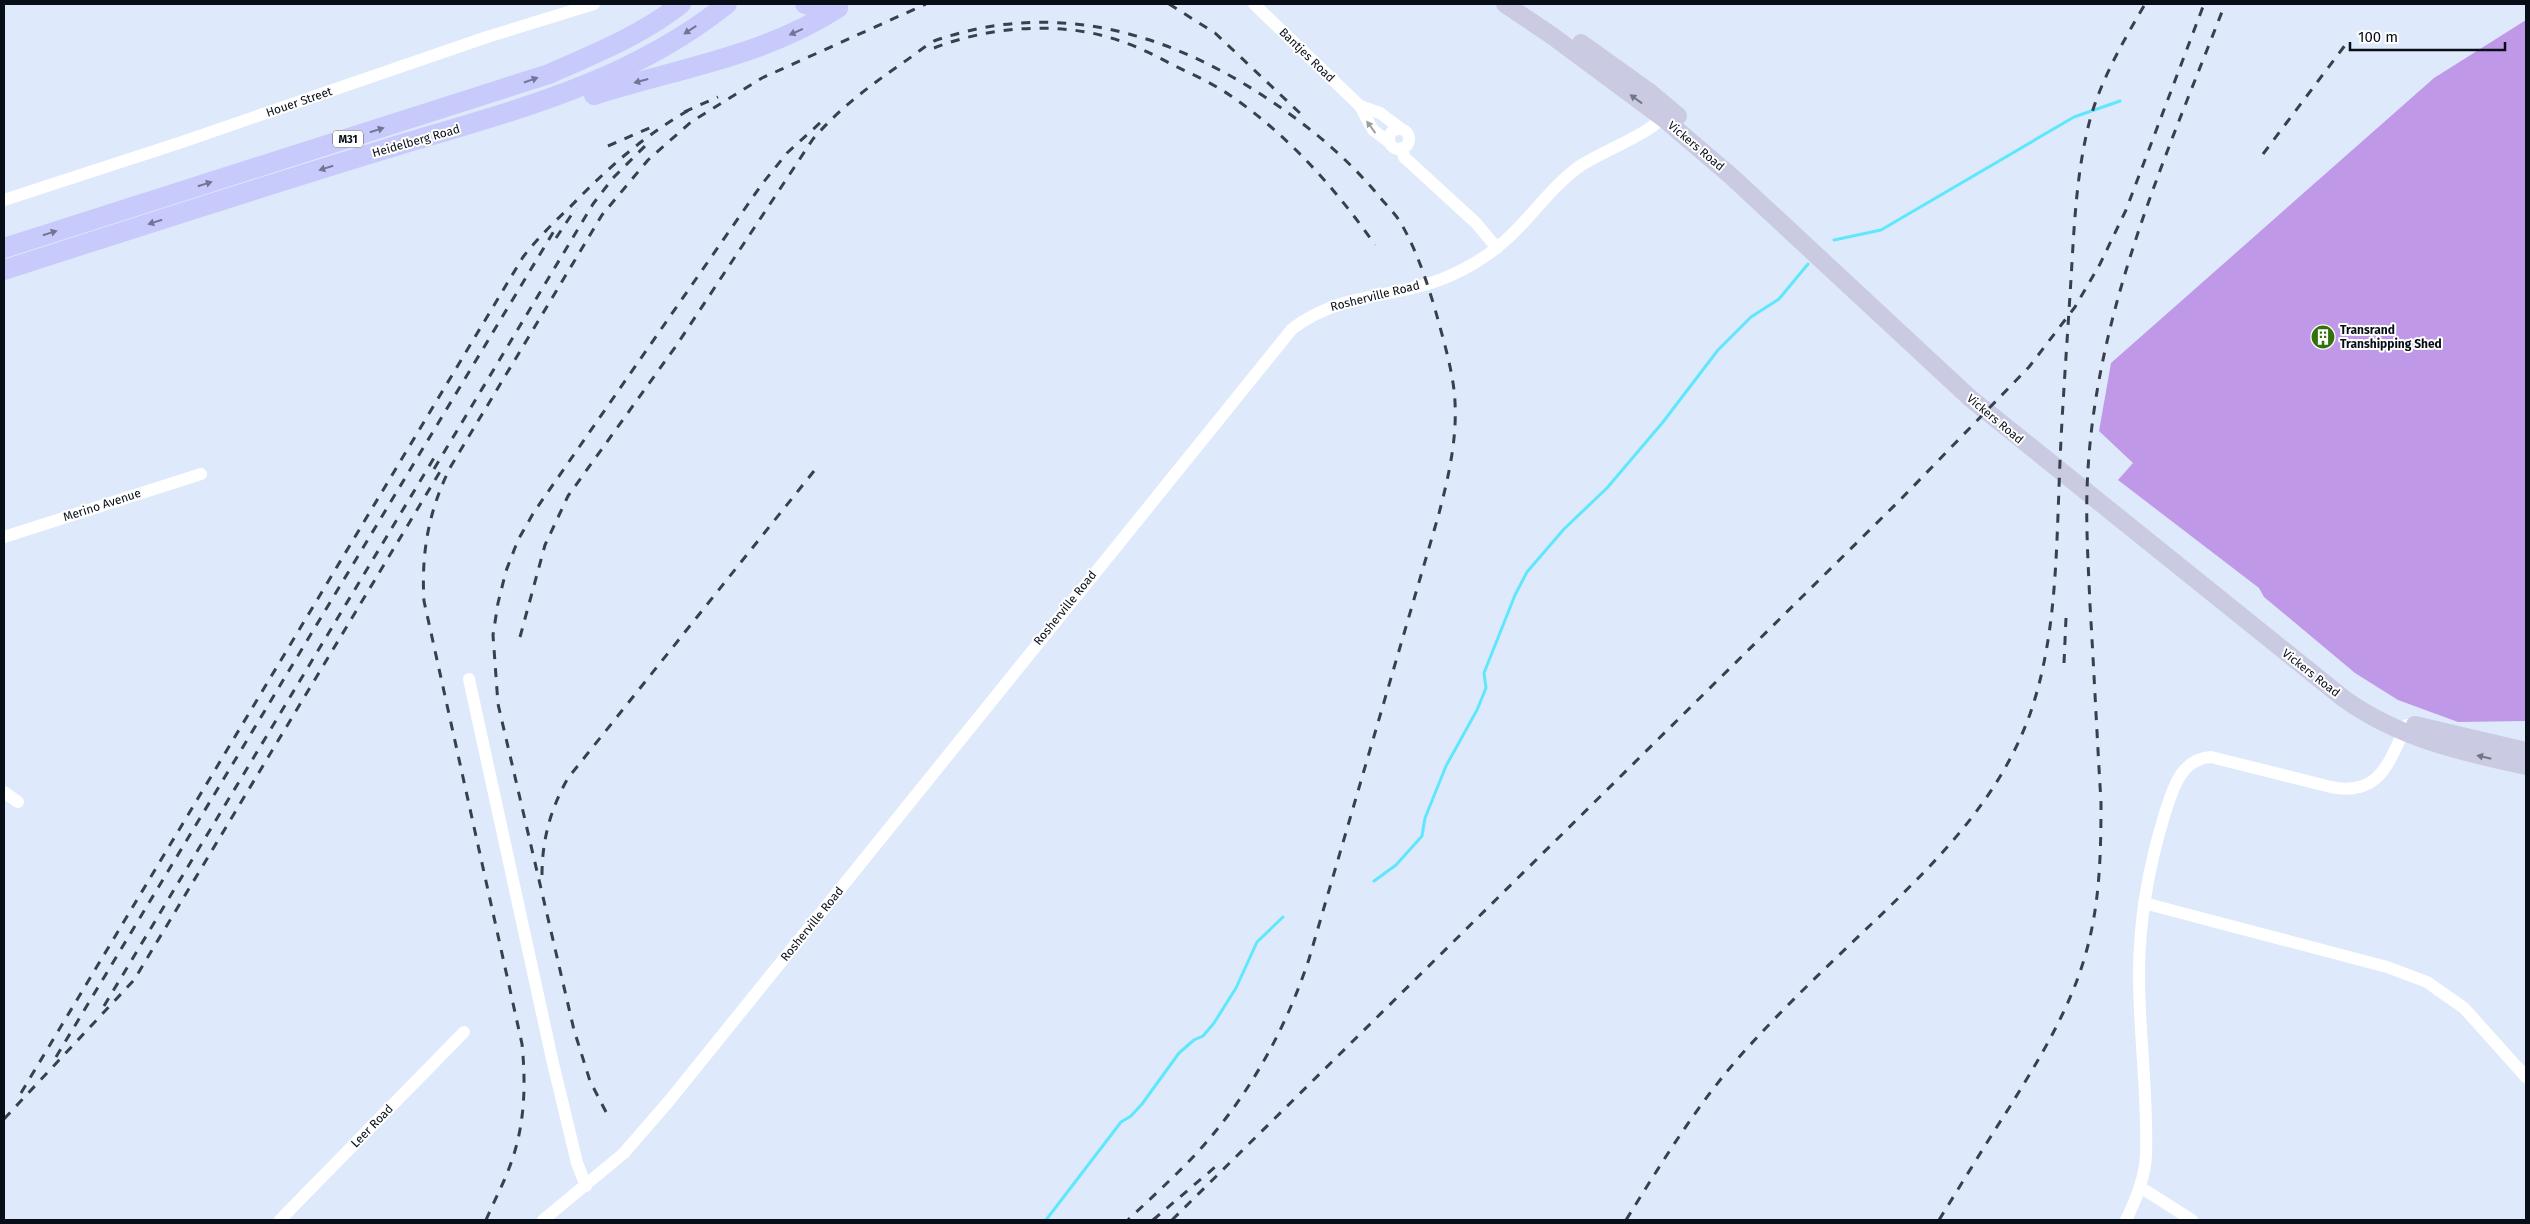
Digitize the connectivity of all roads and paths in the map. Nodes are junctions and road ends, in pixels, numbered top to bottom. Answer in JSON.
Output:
{"nodes":[{"id":1,"x":594,"y":4,"type":"edge"},
{"id":2,"x":681,"y":4,"type":"edge"},
{"id":3,"x":727,"y":4,"type":"edge"},
{"id":4,"x":805,"y":4,"type":"edge"},
{"id":5,"x":1254,"y":4,"type":"edge"},
{"id":6,"x":1505,"y":4,"type":"edge"},
{"id":7,"x":1522,"y":4,"type":"edge"},
{"id":8,"x":842,"y":6,"type":"edge"},
{"id":9,"x":1360,"y":106,"type":"junction"},
{"id":10,"x":1667,"y":114,"type":"junction"},
{"id":11,"x":496,"y":117,"type":"junction"},
{"id":12,"x":1400,"y":128,"type":"junction"},
{"id":13,"x":1389,"y":142,"type":"junction"},
{"id":14,"x":1402,"y":148,"type":"junction"},
{"id":15,"x":4,"y":200,"type":"edge"},
{"id":16,"x":4,"y":248,"type":"edge"},
{"id":17,"x":1497,"y":248,"type":"junction"},
{"id":18,"x":4,"y":270,"type":"edge"},
{"id":19,"x":201,"y":474,"type":"dead end"},
{"id":20,"x":4,"y":538,"type":"edge"},
{"id":21,"x":469,"y":679,"type":"dead end"},
{"id":22,"x":2405,"y":728,"type":"junction"},
{"id":23,"x":2526,"y":751,"type":"edge"},
{"id":24,"x":2526,"y":766,"type":"edge"},
{"id":25,"x":4,"y":792,"type":"edge"},
{"id":26,"x":18,"y":802,"type":"dead end"},
{"id":27,"x":2144,"y":903,"type":"junction"},
{"id":28,"x":464,"y":1032,"type":"dead end"},
{"id":29,"x":2526,"y":1077,"type":"edge"},
{"id":30,"x":586,"y":1186,"type":"junction"},
{"id":31,"x":2140,"y":1187,"type":"junction"},
{"id":32,"x":280,"y":1220,"type":"edge"},
{"id":33,"x":543,"y":1220,"type":"edge"},
{"id":34,"x":2126,"y":1220,"type":"edge"},
{"id":35,"x":2192,"y":1220,"type":"edge"}],
"edges":[{"from":1,"to":15,"type":"street","name":"Houer Street"},
{"from":16,"to":2,"type":"main road","name":"Heidelberg Road","number":"M31","one_way":true},
{"from":3,"to":11,"type":"main road","name":"Heidelberg Road","number":"M31","one_way":true},
{"from":4,"to":8,"type":"main road"},
{"from":5,"to":9,"type":"street","name":"Bantjes Road"},
{"from":10,"to":6,"type":"main road","name":"Vickers Road","one_way":true},
{"from":7,"to":10,"type":"main road","name":"Vickers Road"},
{"from":8,"to":11,"type":"main road","one_way":true},
{"from":9,"to":12,"type":"street","name":"Bantjes Road"},
{"from":13,"to":9,"type":"street","name":"Bantjes Road","one_way":true},
{"from":10,"to":17,"type":"street","name":"Rosherville Road"},
{"from":10,"to":22,"type":"main road","name":"Vickers Road"},
{"from":11,"to":18,"type":"main road","name":"Heidelberg Road","number":"M31","one_way":true},
{"from":12,"to":13,"type":"street"},
{"from":12,"to":14,"type":"street"},
{"from":13,"to":14,"type":"street"},
{"from":14,"to":17,"type":"street"},
{"from":17,"to":30,"type":"street","name":"Rosherville Road"},
{"from":19,"to":20,"type":"street","name":"Merino Avenue"},
{"from":21,"to":30,"type":"street"},
{"from":22,"to":23,"type":"main road","name":"Vickers Road"},
{"from":24,"to":22,"type":"main road","name":"Vickers Road","one_way":true},
{"from":22,"to":27,"type":"street"},
{"from":25,"to":26,"type":"street"},
{"from":27,"to":29,"type":"street"},
{"from":27,"to":31,"type":"street"},
{"from":28,"to":32,"type":"street","name":"Leer Road"},
{"from":30,"to":33,"type":"street","name":"Rosherville Road"},
{"from":31,"to":34,"type":"street"},
{"from":31,"to":35,"type":"street"}]}
